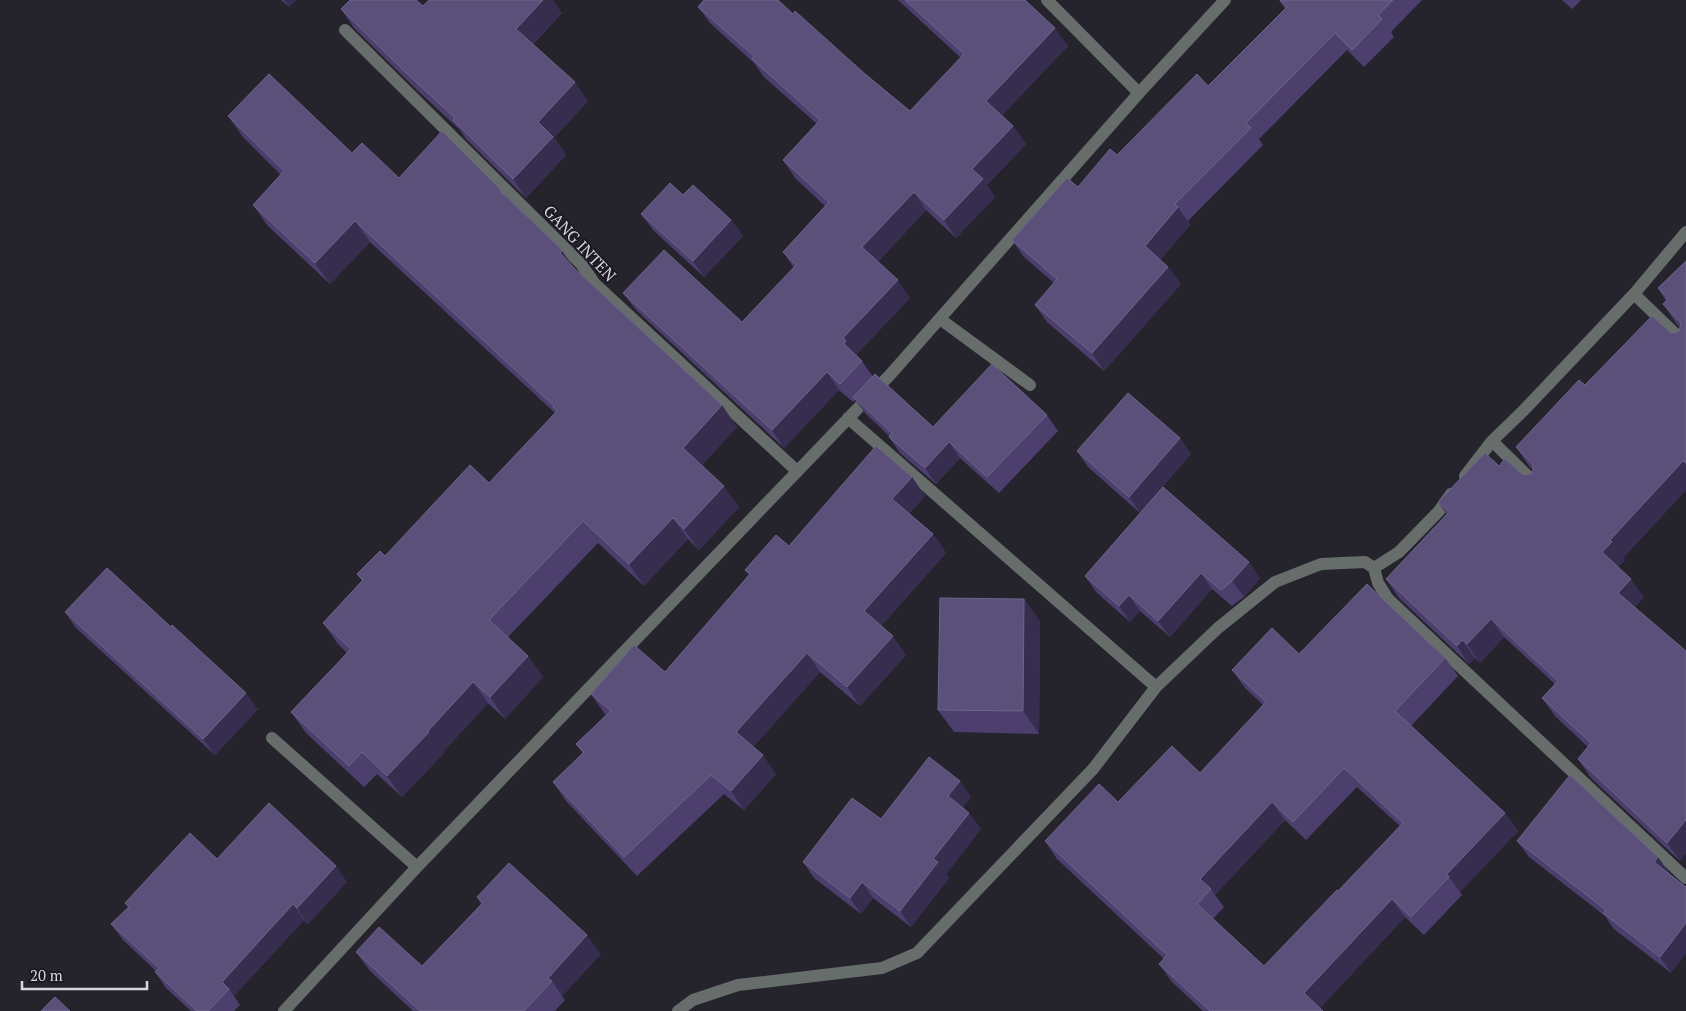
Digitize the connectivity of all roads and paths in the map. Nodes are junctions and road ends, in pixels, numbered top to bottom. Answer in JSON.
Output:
{"nodes":[{"id":1,"x":1046,"y":0,"type":"edge"},
{"id":2,"x":1225,"y":0,"type":"edge"},
{"id":3,"x":345,"y":30,"type":"edge"},
{"id":4,"x":1139,"y":93,"type":"junction"},
{"id":5,"x":1686,"y":232,"type":"edge"},
{"id":6,"x":1634,"y":294,"type":"junction"},
{"id":7,"x":940,"y":319,"type":"junction"},
{"id":8,"x":1686,"y":344,"type":"edge"},
{"id":9,"x":1030,"y":385,"type":"dead end"},
{"id":10,"x":848,"y":418,"type":"junction"},
{"id":11,"x":1492,"y":441,"type":"junction"},
{"id":12,"x":797,"y":471,"type":"junction"},
{"id":13,"x":1538,"y":486,"type":"edge"},
{"id":14,"x":1374,"y":568,"type":"junction"},
{"id":15,"x":1156,"y":687,"type":"junction"},
{"id":16,"x":272,"y":738,"type":"dead end"},
{"id":17,"x":417,"y":867,"type":"junction"},
{"id":18,"x":1686,"y":878,"type":"edge"},
{"id":19,"x":284,"y":1011,"type":"edge"},
{"id":20,"x":678,"y":1011,"type":"edge"}],
"edges":[{"from":1,"to":4,"type":"street"},
{"from":2,"to":4,"type":"street"},
{"from":3,"to":12,"type":"street","name":"GANG INTEN"},
{"from":4,"to":7,"type":"street"},
{"from":5,"to":6,"type":"street"},
{"from":6,"to":8,"type":"street"},
{"from":6,"to":11,"type":"street"},
{"from":7,"to":9,"type":"street"},
{"from":7,"to":10,"type":"street"},
{"from":10,"to":12,"type":"street"},
{"from":10,"to":15,"type":"street"},
{"from":11,"to":13,"type":"street"},
{"from":11,"to":14,"type":"street"},
{"from":12,"to":17,"type":"street"},
{"from":14,"to":15,"type":"street"},
{"from":14,"to":18,"type":"street"},
{"from":15,"to":20,"type":"street"},
{"from":16,"to":17,"type":"street"},
{"from":17,"to":19,"type":"street"}]}
